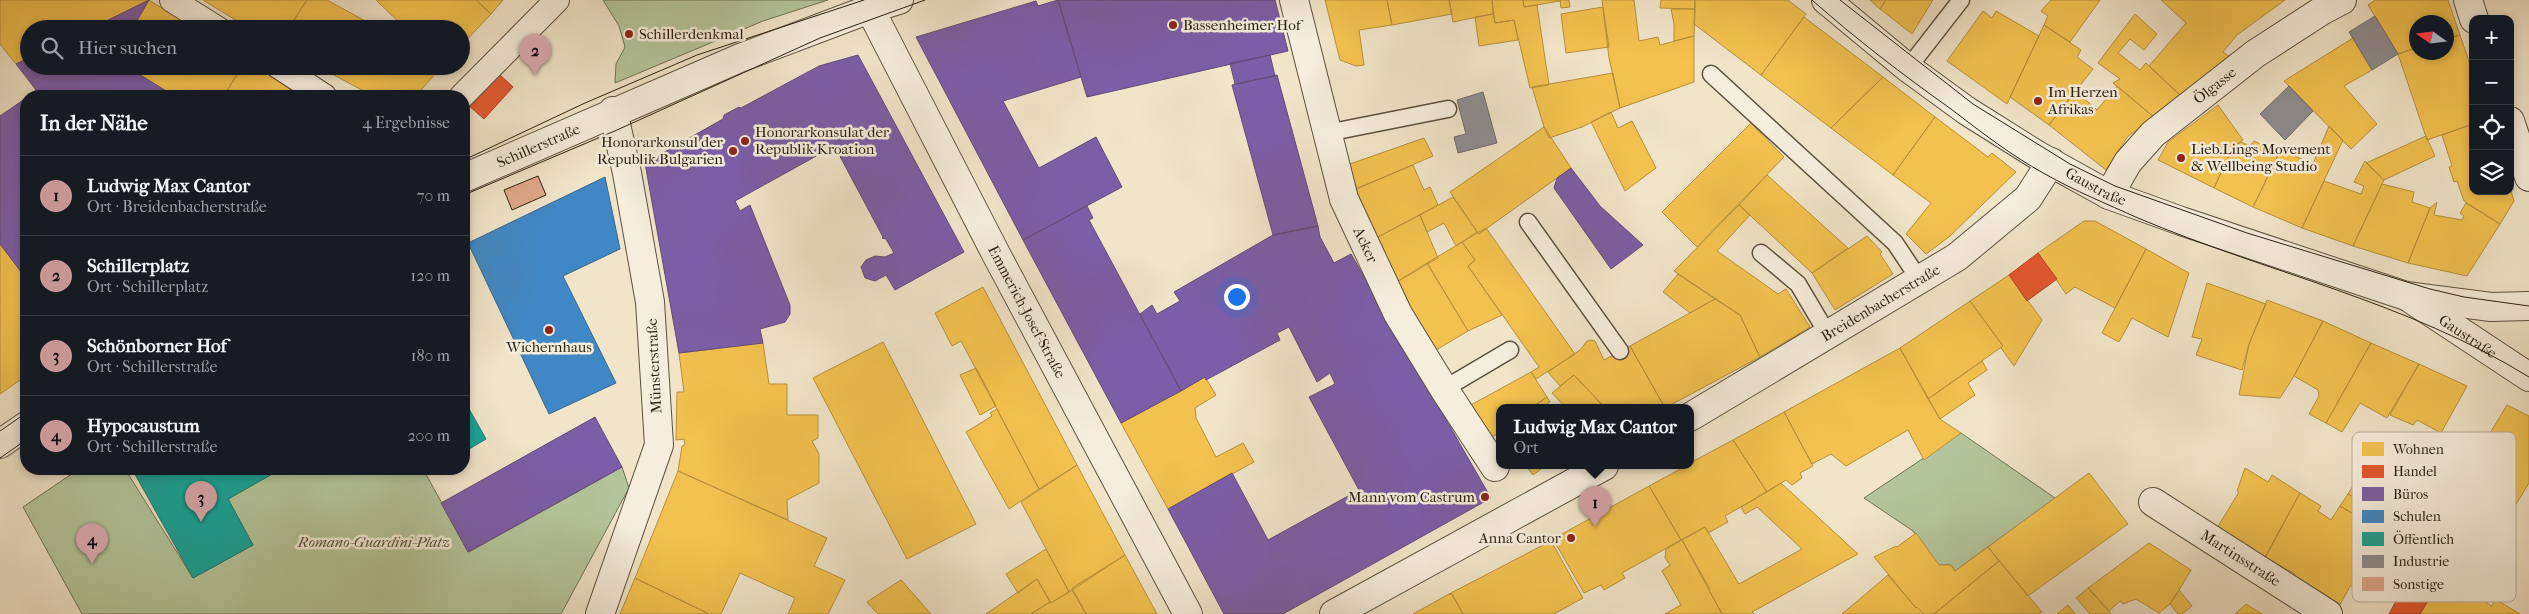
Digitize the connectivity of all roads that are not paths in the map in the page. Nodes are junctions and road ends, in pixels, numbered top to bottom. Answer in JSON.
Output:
{"nodes":[{"id":1,"x":172,"y":0,"type":"edge"},
{"id":2,"x":557,"y":0,"type":"edge"},
{"id":3,"x":899,"y":0,"type":"edge"},
{"id":4,"x":1294,"y":0,"type":"edge"},
{"id":5,"x":1826,"y":0,"type":"edge"},
{"id":6,"x":1961,"y":0,"type":"edge"},
{"id":7,"x":2342,"y":0,"type":"edge"},
{"id":8,"x":2468,"y":0,"type":"edge"},
{"id":9,"x":870,"y":8,"type":"junction"},
{"id":10,"x":2473,"y":15,"type":"edge"},
{"id":11,"x":204,"y":20,"type":"edge"},
{"id":12,"x":1908,"y":68,"type":"junction"},
{"id":13,"x":1711,"y":74,"type":"dead end"},
{"id":14,"x":292,"y":75,"type":"edge"},
{"id":15,"x":315,"y":90,"type":"edge"},
{"id":16,"x":468,"y":90,"type":"edge"},
{"id":17,"x":1448,"y":110,"type":"dead end"},
{"id":18,"x":613,"y":111,"type":"junction"},
{"id":19,"x":2514,"y":131,"type":"edge"},
{"id":20,"x":1328,"y":133,"type":"junction"},
{"id":21,"x":2051,"y":162,"type":"junction"},
{"id":22,"x":2528,"y":164,"type":"edge"},
{"id":23,"x":470,"y":175,"type":"edge"},
{"id":24,"x":2109,"y":195,"type":"junction"},
{"id":25,"x":1528,"y":222,"type":"dead end"},
{"id":26,"x":1761,"y":253,"type":"dead end"},
{"id":27,"x":1918,"y":279,"type":"junction"},
{"id":28,"x":2406,"y":296,"type":"junction"},
{"id":29,"x":2529,"y":306,"type":"edge"},
{"id":30,"x":1827,"y":333,"type":"junction"},
{"id":31,"x":1510,"y":350,"type":"dead end"},
{"id":32,"x":1620,"y":351,"type":"dead end"},
{"id":33,"x":2529,"y":377,"type":"edge"},
{"id":34,"x":1444,"y":389,"type":"junction"},
{"id":35,"x":1694,"y":415,"type":"edge"},
{"id":36,"x":20,"y":430,"type":"edge"},
{"id":37,"x":0,"y":444,"type":"edge"},
{"id":38,"x":1495,"y":466,"type":"dead end"},
{"id":39,"x":1599,"y":469,"type":"edge"},
{"id":40,"x":2153,"y":502,"type":"dead end"},
{"id":41,"x":600,"y":614,"type":"edge"},
{"id":42,"x":1188,"y":614,"type":"edge"},
{"id":43,"x":1334,"y":614,"type":"edge"},
{"id":44,"x":2328,"y":614,"type":"edge"}],
"edges":[{"from":1,"to":11,"type":"street"},
{"from":2,"to":16,"type":"street"},
{"from":3,"to":9,"type":"street","name":"Schillerstraße"},
{"from":4,"to":20,"type":"street","name":"Acker"},
{"from":5,"to":12,"type":"street","name":"Gaustraße"},
{"from":6,"to":12,"type":"lane"},
{"from":7,"to":24,"type":"street","name":"Ölgasse"},
{"from":8,"to":10,"type":"street"},
{"from":9,"to":18,"type":"street","name":"Schillerstraße"},
{"from":9,"to":42,"type":"street","name":"Emmerich-Josef-Straße"},
{"from":12,"to":21,"type":"street","name":"Gaustraße"},
{"from":13,"to":27,"type":"lane"},
{"from":14,"to":15,"type":"street"},
{"from":17,"to":20,"type":"lane"},
{"from":18,"to":23,"type":"street","name":"Schillerstraße"},
{"from":18,"to":41,"type":"street","name":"Münsterstraße"},
{"from":19,"to":22,"type":"street"},
{"from":20,"to":34,"type":"street","name":"Acker"},
{"from":21,"to":24,"type":"street","name":"Gaustraße"},
{"from":21,"to":27,"type":"street","name":"Breidenbacherstraße"},
{"from":24,"to":28,"type":"street","name":"Gaustraße"},
{"from":25,"to":32,"type":"lane"},
{"from":26,"to":30,"type":"lane"},
{"from":27,"to":30,"type":"street","name":"Breidenbacherstraße"},
{"from":28,"to":29,"type":"street","name":"Gaustraße"},
{"from":28,"to":33,"type":"street","name":"Gaustraße"},
{"from":30,"to":35,"type":"street","name":"Breidenbacherstraße"},
{"from":31,"to":34,"type":"lane"},
{"from":34,"to":38,"type":"street","name":"Acker"},
{"from":36,"to":37,"type":"street"},
{"from":39,"to":43,"type":"street"},
{"from":40,"to":44,"type":"street","name":"Martinsstraße"}]}
